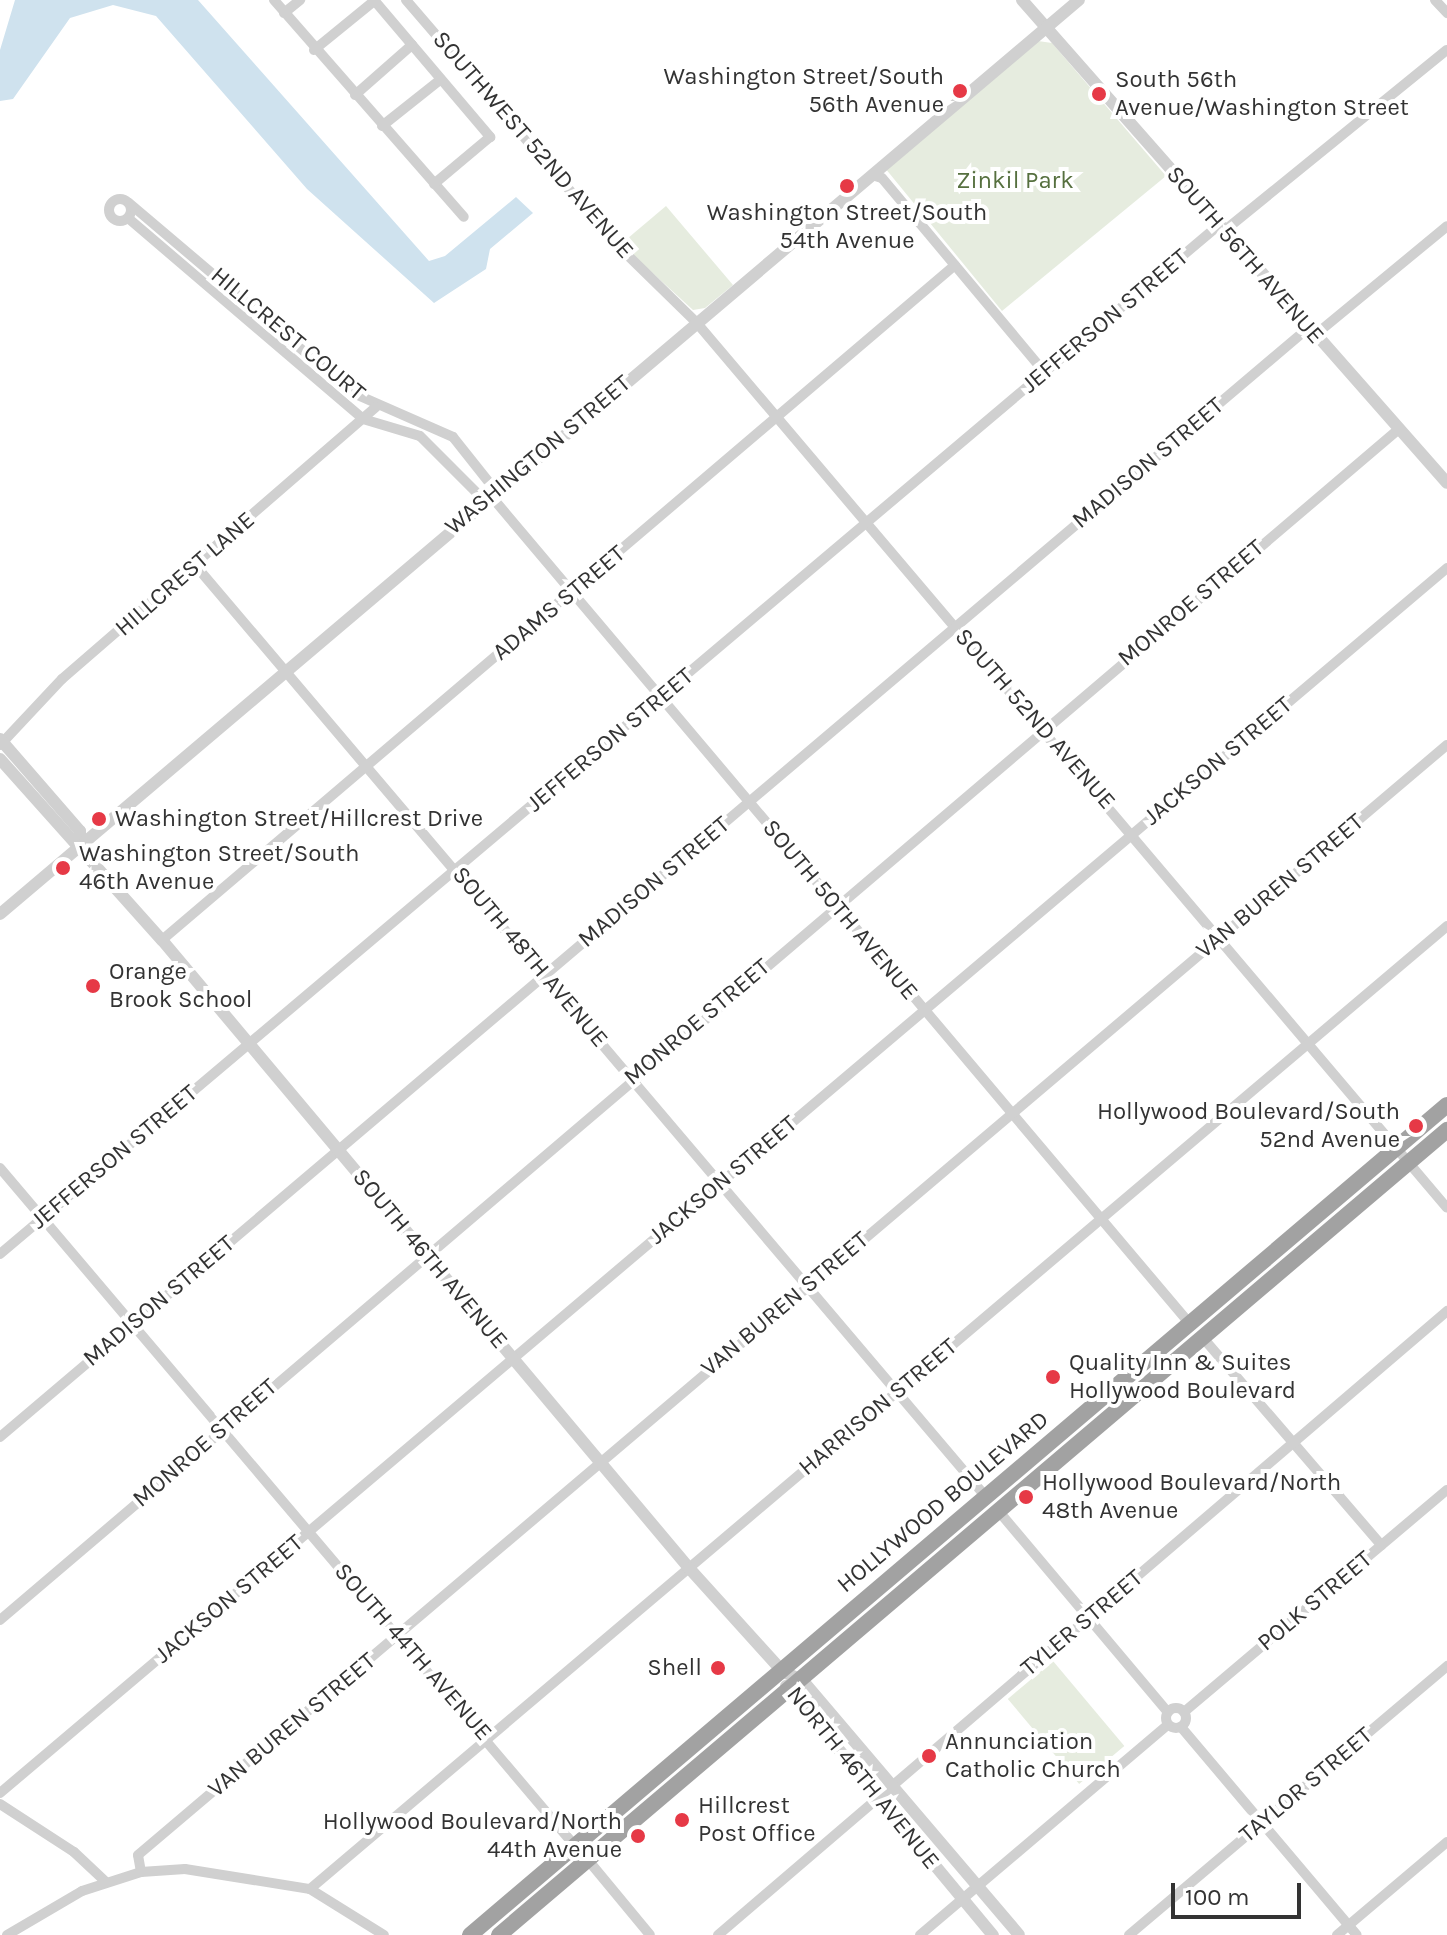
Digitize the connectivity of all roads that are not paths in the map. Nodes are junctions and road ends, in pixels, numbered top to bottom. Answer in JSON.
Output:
{"nodes":[{"id":1,"x":274,"y":0,"type":"edge"},
{"id":2,"x":300,"y":0,"type":"edge"},
{"id":3,"x":374,"y":0,"type":"edge"},
{"id":4,"x":406,"y":0,"type":"edge"},
{"id":5,"x":1022,"y":0,"type":"edge"},
{"id":6,"x":1079,"y":0,"type":"edge"},
{"id":7,"x":1435,"y":0,"type":"edge"},
{"id":8,"x":284,"y":13,"type":"junction"},
{"id":9,"x":1447,"y":13,"type":"edge"},
{"id":10,"x":1045,"y":27,"type":"junction"},
{"id":11,"x":412,"y":45,"type":"junction"},
{"id":12,"x":314,"y":50,"type":"junction"},
{"id":13,"x":1447,"y":50,"type":"edge"},
{"id":14,"x":441,"y":79,"type":"junction"},
{"id":15,"x":355,"y":95,"type":"junction"},
{"id":16,"x":382,"y":126,"type":"junction"},
{"id":17,"x":872,"y":175,"type":"junction"},
{"id":18,"x":434,"y":184,"type":"junction"},
{"id":19,"x":129,"y":203,"type":"junction"},
{"id":20,"x":464,"y":217,"type":"dead end"},
{"id":21,"x":128,"y":218,"type":"junction"},
{"id":22,"x":1447,"y":226,"type":"edge"},
{"id":23,"x":1222,"y":228,"type":"junction"},
{"id":24,"x":955,"y":265,"type":"junction"},
{"id":25,"x":696,"y":322,"type":"junction"},
{"id":26,"x":1311,"y":332,"type":"junction"},
{"id":27,"x":1044,"y":372,"type":"junction"},
{"id":28,"x":376,"y":407,"type":"junction"},
{"id":29,"x":776,"y":418,"type":"junction"},
{"id":30,"x":363,"y":419,"type":"junction"},
{"id":31,"x":1399,"y":429,"type":"junction"},
{"id":32,"x":1447,"y":483,"type":"edge"},
{"id":33,"x":491,"y":496,"type":"junction"},
{"id":34,"x":867,"y":523,"type":"junction"},
{"id":35,"x":196,"y":566,"type":"junction"},
{"id":36,"x":1447,"y":568,"type":"edge"},
{"id":37,"x":571,"y":592,"type":"junction"},
{"id":38,"x":955,"y":626,"type":"junction"},
{"id":39,"x":287,"y":670,"type":"junction"},
{"id":40,"x":660,"y":697,"type":"junction"},
{"id":41,"x":1042,"y":728,"type":"junction"},
{"id":42,"x":1,"y":741,"type":"edge"},
{"id":43,"x":1447,"y":745,"type":"edge"},
{"id":44,"x":0,"y":759,"type":"edge"},
{"id":45,"x":368,"y":765,"type":"junction"},
{"id":46,"x":749,"y":802,"type":"junction"},
{"id":47,"x":1133,"y":833,"type":"junction"},
{"id":48,"x":80,"y":845,"type":"junction"},
{"id":49,"x":456,"y":869,"type":"junction"},
{"id":50,"x":835,"y":904,"type":"junction"},
{"id":51,"x":0,"y":914,"type":"edge"},
{"id":52,"x":1447,"y":926,"type":"edge"},
{"id":53,"x":1219,"y":937,"type":"junction"},
{"id":54,"x":162,"y":940,"type":"junction"},
{"id":55,"x":544,"y":975,"type":"junction"},
{"id":56,"x":925,"y":1009,"type":"junction"},
{"id":57,"x":249,"y":1043,"type":"junction"},
{"id":58,"x":1308,"y":1044,"type":"junction"},
{"id":59,"x":631,"y":1079,"type":"junction"},
{"id":60,"x":1447,"y":1105,"type":"edge"},
{"id":61,"x":1011,"y":1110,"type":"junction"},
{"id":62,"x":1447,"y":1130,"type":"edge"},
{"id":63,"x":338,"y":1150,"type":"junction"},
{"id":64,"x":1402,"y":1156,"type":"junction"},
{"id":65,"x":0,"y":1168,"type":"edge"},
{"id":66,"x":720,"y":1183,"type":"junction"},
{"id":67,"x":1447,"y":1208,"type":"edge"},
{"id":68,"x":42,"y":1217,"type":"junction"},
{"id":69,"x":1102,"y":1218,"type":"junction"},
{"id":70,"x":0,"y":1254,"type":"edge"},
{"id":71,"x":426,"y":1254,"type":"junction"},
{"id":72,"x":1244,"y":1278,"type":"junction"},
{"id":73,"x":809,"y":1287,"type":"junction"},
{"id":74,"x":1447,"y":1311,"type":"edge"},
{"id":75,"x":132,"y":1324,"type":"junction"},
{"id":76,"x":1190,"y":1324,"type":"junction"},
{"id":77,"x":1204,"y":1339,"type":"junction"},
{"id":78,"x":513,"y":1358,"type":"junction"},
{"id":79,"x":896,"y":1392,"type":"junction"},
{"id":80,"x":1143,"y":1392,"type":"junction"},
{"id":81,"x":221,"y":1429,"type":"junction"},
{"id":82,"x":0,"y":1437,"type":"edge"},
{"id":83,"x":1295,"y":1442,"type":"junction"},
{"id":84,"x":1050,"y":1443,"type":"junction"},
{"id":85,"x":598,"y":1460,"type":"junction"},
{"id":86,"x":1447,"y":1490,"type":"edge"},
{"id":87,"x":986,"y":1497,"type":"junction"},
{"id":88,"x":1001,"y":1514,"type":"junction"},
{"id":89,"x":308,"y":1531,"type":"junction"},
{"id":90,"x":1381,"y":1545,"type":"junction"},
{"id":91,"x":944,"y":1562,"type":"junction"},
{"id":92,"x":689,"y":1568,"type":"junction"},
{"id":93,"x":1087,"y":1619,"type":"junction"},
{"id":94,"x":0,"y":1620,"type":"edge"},
{"id":95,"x":399,"y":1634,"type":"junction"},
{"id":96,"x":1447,"y":1666,"type":"edge"},
{"id":97,"x":782,"y":1671,"type":"junction"},
{"id":98,"x":803,"y":1681,"type":"junction"},
{"id":99,"x":788,"y":1693,"type":"junction"},
{"id":100,"x":1168,"y":1712,"type":"junction"},
{"id":101,"x":1184,"y":1712,"type":"junction"},
{"id":102,"x":1168,"y":1725,"type":"junction"},
{"id":103,"x":1181,"y":1727,"type":"junction"},
{"id":104,"x":488,"y":1739,"type":"junction"},
{"id":105,"x":649,"y":1783,"type":"junction"},
{"id":106,"x":891,"y":1784,"type":"junction"},
{"id":107,"x":0,"y":1793,"type":"edge"},
{"id":108,"x":876,"y":1797,"type":"junction"},
{"id":109,"x":0,"y":1804,"type":"edge"},
{"id":110,"x":1261,"y":1822,"type":"junction"},
{"id":111,"x":1447,"y":1842,"type":"edge"},
{"id":112,"x":575,"y":1846,"type":"junction"},
{"id":113,"x":588,"y":1860,"type":"junction"},
{"id":114,"x":141,"y":1872,"type":"junction"},
{"id":115,"x":106,"y":1882,"type":"junction"},
{"id":116,"x":978,"y":1887,"type":"junction"},
{"id":117,"x":310,"y":1889,"type":"junction"},
{"id":118,"x":963,"y":1900,"type":"junction"},
{"id":119,"x":527,"y":1912,"type":"junction"},
{"id":120,"x":1349,"y":1925,"type":"junction"},
{"id":121,"x":473,"y":1934,"type":"edge"},
{"id":122,"x":7,"y":1935,"type":"edge"},
{"id":123,"x":384,"y":1935,"type":"edge"},
{"id":124,"x":499,"y":1935,"type":"edge"},
{"id":125,"x":650,"y":1935,"type":"edge"},
{"id":126,"x":718,"y":1935,"type":"edge"},
{"id":127,"x":920,"y":1935,"type":"edge"},
{"id":128,"x":993,"y":1935,"type":"edge"},
{"id":129,"x":1019,"y":1935,"type":"edge"},
{"id":130,"x":1129,"y":1935,"type":"edge"},
{"id":131,"x":1337,"y":1935,"type":"edge"},
{"id":132,"x":1357,"y":1935,"type":"edge"}],
"edges":[{"from":1,"to":8,"type":"street"},
{"from":2,"to":8,"type":"street"},
{"from":3,"to":11,"type":"street"},
{"from":3,"to":12,"type":"street"},
{"from":4,"to":25,"type":"street","name":"SOUTHWEST 52ND AVENUE"},
{"from":5,"to":10,"type":"street","name":"SOUTH 56TH AVENUE"},
{"from":6,"to":10,"type":"street","name":"WASHINGTON STREET"},
{"from":7,"to":9,"type":"street"},
{"from":8,"to":12,"type":"street"},
{"from":10,"to":17,"type":"street","name":"WASHINGTON STREET"},
{"from":10,"to":23,"type":"street","name":"SOUTH 56TH AVENUE"},
{"from":11,"to":14,"type":"street"},
{"from":11,"to":15,"type":"street"},
{"from":12,"to":15,"type":"street"},
{"from":13,"to":23,"type":"street","name":"JEFFERSON STREET"},
{"from":14,"to":16,"type":"street"},
{"from":14,"to":18,"type":"street"},
{"from":15,"to":16,"type":"street"},
{"from":16,"to":18,"type":"street"},
{"from":17,"to":24,"type":"street"},
{"from":17,"to":25,"type":"street","name":"WASHINGTON STREET"},
{"from":18,"to":20,"type":"street"},
{"from":19,"to":21,"type":"street"},
{"from":19,"to":21,"type":"street","name":"HILLCREST COURT"},
{"from":19,"to":28,"type":"street","name":"HILLCREST COURT"},
{"from":21,"to":30,"type":"street","name":"HILLCREST COURT"},
{"from":22,"to":26,"type":"street","name":"MADISON STREET"},
{"from":23,"to":26,"type":"street","name":"SOUTH 56TH AVENUE"},
{"from":23,"to":27,"type":"street","name":"JEFFERSON STREET"},
{"from":24,"to":27,"type":"street"},
{"from":24,"to":29,"type":"street","name":"ADAMS STREET"},
{"from":25,"to":29,"type":"street","name":"SOUTH 52ND AVENUE"},
{"from":25,"to":33,"type":"street","name":"WASHINGTON STREET"},
{"from":26,"to":31,"type":"street","name":"SOUTH 56TH AVENUE"},
{"from":26,"to":38,"type":"street","name":"MADISON STREET"},
{"from":27,"to":34,"type":"street","name":"JEFFERSON STREET"},
{"from":28,"to":30,"type":"street","name":"HILLCREST LANE"},
{"from":28,"to":33,"type":"street","name":"HILLCREST COURT"},
{"from":29,"to":34,"type":"street","name":"SOUTH 52ND AVENUE"},
{"from":29,"to":37,"type":"street","name":"ADAMS STREET"},
{"from":30,"to":33,"type":"street","name":"HILLCREST COURT"},
{"from":30,"to":35,"type":"street","name":"HILLCREST LANE"},
{"from":31,"to":32,"type":"street","name":"SOUTH 56TH AVENUE"},
{"from":31,"to":41,"type":"street","name":"MONROE STREET"},
{"from":33,"to":37,"type":"street","name":"SOUTH 50TH AVENUE"},
{"from":33,"to":39,"type":"street","name":"WASHINGTON STREET"},
{"from":34,"to":38,"type":"street","name":"SOUTH 52ND AVENUE"},
{"from":34,"to":40,"type":"street","name":"JEFFERSON STREET"},
{"from":35,"to":39,"type":"street","name":"SOUTH 48TH AVENUE"},
{"from":35,"to":42,"type":"street","name":"HILLCREST LANE"},
{"from":36,"to":47,"type":"street","name":"JACKSON STREET"},
{"from":37,"to":40,"type":"street","name":"SOUTH 50TH AVENUE"},
{"from":37,"to":45,"type":"street","name":"ADAMS STREET"},
{"from":38,"to":41,"type":"street","name":"SOUTH 52ND AVENUE"},
{"from":38,"to":46,"type":"street","name":"MADISON STREET"},
{"from":39,"to":45,"type":"street","name":"SOUTH 48TH AVENUE"},
{"from":39,"to":48,"type":"street","name":"WASHINGTON STREET"},
{"from":40,"to":46,"type":"street","name":"SOUTH 50TH AVENUE"},
{"from":40,"to":49,"type":"street","name":"JEFFERSON STREET"},
{"from":41,"to":47,"type":"street","name":"SOUTH 52ND AVENUE"},
{"from":41,"to":50,"type":"street","name":"MONROE STREET"},
{"from":42,"to":48,"type":"street","name":"SOUTH 46TH AVENUE"},
{"from":43,"to":53,"type":"street","name":"VAN BUREN STREET"},
{"from":44,"to":48,"type":"street","name":"SOUTH 46TH AVENUE"},
{"from":45,"to":49,"type":"street","name":"SOUTH 48TH AVENUE"},
{"from":45,"to":54,"type":"street","name":"ADAMS STREET"},
{"from":46,"to":50,"type":"street","name":"SOUTH 50TH AVENUE"},
{"from":46,"to":55,"type":"street","name":"MADISON STREET"},
{"from":47,"to":53,"type":"street","name":"SOUTH 52ND AVENUE"},
{"from":47,"to":56,"type":"street","name":"JACKSON STREET"},
{"from":48,"to":51,"type":"street","name":"WASHINGTON STREET"},
{"from":48,"to":54,"type":"street","name":"SOUTH 46TH AVENUE"},
{"from":49,"to":55,"type":"street","name":"SOUTH 48TH AVENUE"},
{"from":49,"to":57,"type":"street","name":"JEFFERSON STREET"},
{"from":50,"to":56,"type":"street","name":"SOUTH 50TH AVENUE"},
{"from":50,"to":59,"type":"street","name":"MONROE STREET"},
{"from":52,"to":58,"type":"street","name":"HARRISON STREET"},
{"from":53,"to":58,"type":"street","name":"SOUTH 52ND AVENUE"},
{"from":53,"to":61,"type":"street","name":"VAN BUREN STREET"},
{"from":54,"to":57,"type":"street","name":"SOUTH 46TH AVENUE"},
{"from":55,"to":59,"type":"street","name":"SOUTH 48TH AVENUE"},
{"from":55,"to":63,"type":"street","name":"MADISON STREET"},
{"from":56,"to":61,"type":"street","name":"SOUTH 50TH AVENUE"},
{"from":56,"to":66,"type":"street","name":"JACKSON STREET"},
{"from":57,"to":63,"type":"street","name":"SOUTH 46TH AVENUE"},
{"from":57,"to":68,"type":"street","name":"JEFFERSON STREET"},
{"from":58,"to":64,"type":"street","name":"SOUTH 52ND AVENUE"},
{"from":58,"to":69,"type":"street","name":"HARRISON STREET"},
{"from":59,"to":66,"type":"street","name":"SOUTH 48TH AVENUE"},
{"from":59,"to":71,"type":"street","name":"MONROE STREET"},
{"from":60,"to":64,"type":"highway","name":"HOLLYWOOD BOULEVARD"},
{"from":61,"to":69,"type":"street","name":"SOUTH 50TH AVENUE"},
{"from":61,"to":73,"type":"street","name":"VAN BUREN STREET"},
{"from":62,"to":64,"type":"highway","name":"HOLLYWOOD BOULEVARD"},
{"from":63,"to":71,"type":"street","name":"SOUTH 46TH AVENUE"},
{"from":63,"to":75,"type":"street","name":"MADISON STREET"},
{"from":64,"to":67,"type":"street","name":"SOUTH 52ND AVENUE"},
{"from":64,"to":72,"type":"highway","name":"HOLLYWOOD BOULEVARD"},
{"from":64,"to":77,"type":"highway","name":"HOLLYWOOD BOULEVARD"},
{"from":65,"to":68,"type":"street","name":"SOUTH 44TH AVENUE"},
{"from":66,"to":73,"type":"street","name":"SOUTH 48TH AVENUE"},
{"from":66,"to":78,"type":"street","name":"JACKSON STREET"},
{"from":68,"to":70,"type":"street","name":"JEFFERSON STREET"},
{"from":68,"to":75,"type":"street","name":"SOUTH 44TH AVENUE"},
{"from":69,"to":76,"type":"street","name":"SOUTH 50TH AVENUE"},
{"from":69,"to":79,"type":"street","name":"HARRISON STREET"},
{"from":71,"to":78,"type":"street","name":"SOUTH 46TH AVENUE"},
{"from":71,"to":81,"type":"street","name":"MONROE STREET"},
{"from":72,"to":76,"type":"highway","name":"HOLLYWOOD BOULEVARD"},
{"from":72,"to":77,"type":"highway"},
{"from":73,"to":79,"type":"street","name":"SOUTH 48TH AVENUE"},
{"from":73,"to":85,"type":"street","name":"VAN BUREN STREET"},
{"from":74,"to":83,"type":"street","name":"TYLER STREET"},
{"from":75,"to":81,"type":"street","name":"SOUTH 44TH AVENUE"},
{"from":75,"to":82,"type":"street","name":"MADISON STREET"},
{"from":76,"to":80,"type":"highway"},
{"from":76,"to":84,"type":"highway","name":"HOLLYWOOD BOULEVARD"},
{"from":77,"to":80,"type":"highway","name":"HOLLYWOOD BOULEVARD"},
{"from":77,"to":83,"type":"street"},
{"from":78,"to":85,"type":"street","name":"SOUTH 46TH AVENUE"},
{"from":78,"to":89,"type":"street","name":"JACKSON STREET"},
{"from":79,"to":87,"type":"street","name":"SOUTH 48TH AVENUE"},
{"from":79,"to":92,"type":"street","name":"HARRISON STREET"},
{"from":80,"to":88,"type":"highway","name":"HOLLYWOOD BOULEVARD"},
{"from":81,"to":89,"type":"street","name":"SOUTH 44TH AVENUE"},
{"from":81,"to":94,"type":"street","name":"MONROE STREET"},
{"from":83,"to":90,"type":"street"},
{"from":83,"to":93,"type":"street","name":"TYLER STREET"},
{"from":84,"to":87,"type":"highway","name":"HOLLYWOOD BOULEVARD"},
{"from":84,"to":88,"type":"highway"},
{"from":85,"to":92,"type":"street","name":"SOUTH 46TH AVENUE"},
{"from":85,"to":95,"type":"street","name":"VAN BUREN STREET"},
{"from":86,"to":90,"type":"street","name":"POLK STREET"},
{"from":87,"to":91,"type":"highway"},
{"from":87,"to":97,"type":"highway","name":"HOLLYWOOD BOULEVARD"},
{"from":88,"to":91,"type":"highway","name":"HOLLYWOOD BOULEVARD"},
{"from":88,"to":93,"type":"street"},
{"from":89,"to":95,"type":"street","name":"SOUTH 44TH AVENUE"},
{"from":89,"to":107,"type":"street","name":"JACKSON STREET"},
{"from":90,"to":101,"type":"street","name":"POLK STREET"},
{"from":91,"to":98,"type":"highway","name":"HOLLYWOOD BOULEVARD"},
{"from":92,"to":97,"type":"street","name":"SOUTH 46TH AVENUE"},
{"from":92,"to":104,"type":"street","name":"HARRISON STREET"},
{"from":93,"to":100,"type":"street"},
{"from":93,"to":106,"type":"street","name":"TYLER STREET"},
{"from":95,"to":104,"type":"street","name":"SOUTH 44TH AVENUE"},
{"from":95,"to":114,"type":"street","name":"VAN BUREN STREET"},
{"from":96,"to":110,"type":"street","name":"TAYLOR STREET"},
{"from":97,"to":98,"type":"street","name":"NORTH 46TH AVENUE"},
{"from":97,"to":99,"type":"street","name":"NORTH 46TH AVENUE"},
{"from":97,"to":105,"type":"highway","name":"HOLLYWOOD BOULEVARD"},
{"from":98,"to":99,"type":"highway","name":"HOLLYWOOD BOULEVARD"},
{"from":98,"to":106,"type":"street","name":"NORTH 46TH AVENUE"},
{"from":99,"to":108,"type":"street","name":"NORTH 46TH AVENUE"},
{"from":99,"to":113,"type":"highway","name":"HOLLYWOOD BOULEVARD"},
{"from":100,"to":101,"type":"street"},
{"from":100,"to":102,"type":"street"},
{"from":101,"to":103,"type":"street"},
{"from":102,"to":103,"type":"street"},
{"from":102,"to":116,"type":"street"},
{"from":103,"to":110,"type":"street"},
{"from":104,"to":112,"type":"street","name":"SOUTH 44TH AVENUE"},
{"from":104,"to":117,"type":"street","name":"HARRISON STREET"},
{"from":105,"to":112,"type":"highway","name":"HOLLYWOOD BOULEVARD"},
{"from":105,"to":113,"type":"highway"},
{"from":106,"to":108,"type":"street","name":"TYLER STREET"},
{"from":106,"to":116,"type":"street","name":"NORTH 46TH AVENUE"},
{"from":108,"to":118,"type":"street","name":"NORTH 46TH AVENUE"},
{"from":108,"to":126,"type":"street","name":"TYLER STREET"},
{"from":109,"to":115,"type":"street"},
{"from":110,"to":120,"type":"street"},
{"from":110,"to":130,"type":"street","name":"TAYLOR STREET"},
{"from":111,"to":120,"type":"street"},
{"from":112,"to":119,"type":"highway"},
{"from":112,"to":121,"type":"highway","name":"HOLLYWOOD BOULEVARD"},
{"from":113,"to":119,"type":"highway","name":"HOLLYWOOD BOULEVARD"},
{"from":113,"to":125,"type":"street"},
{"from":114,"to":115,"type":"street"},
{"from":114,"to":117,"type":"street"},
{"from":115,"to":122,"type":"street"},
{"from":116,"to":118,"type":"street"},
{"from":116,"to":129,"type":"street","name":"NORTH 46TH AVENUE"},
{"from":117,"to":123,"type":"street"},
{"from":118,"to":127,"type":"street"},
{"from":118,"to":128,"type":"street","name":"NORTH 46TH AVENUE"},
{"from":119,"to":124,"type":"highway","name":"HOLLYWOOD BOULEVARD"},
{"from":120,"to":131,"type":"street"},
{"from":120,"to":132,"type":"street"}]}
